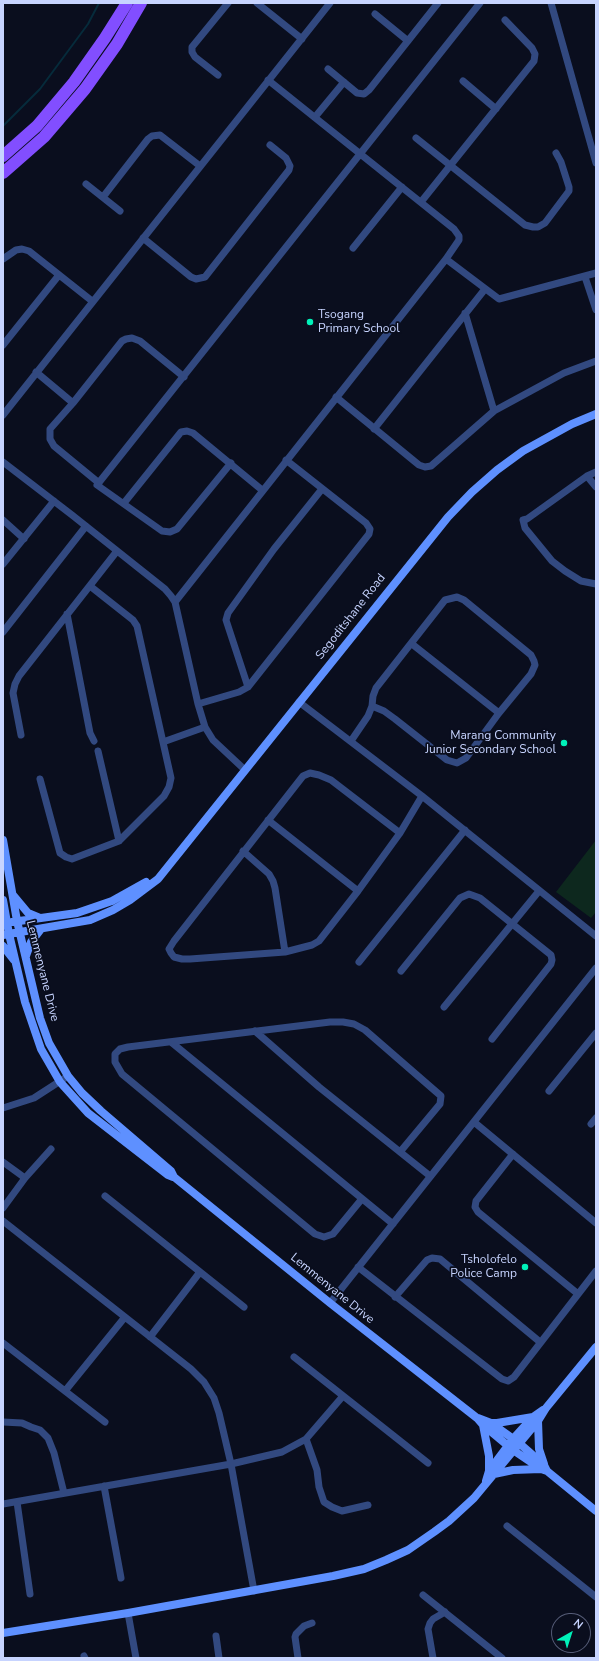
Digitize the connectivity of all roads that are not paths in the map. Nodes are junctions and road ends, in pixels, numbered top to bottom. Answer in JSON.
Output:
{"nodes":[{"id":1,"x":127,"y":3,"type":"edge"},
{"id":2,"x":141,"y":3,"type":"edge"},
{"id":3,"x":228,"y":3,"type":"edge"},
{"id":4,"x":257,"y":3,"type":"edge"},
{"id":5,"x":330,"y":3,"type":"edge"},
{"id":6,"x":438,"y":3,"type":"edge"},
{"id":7,"x":480,"y":3,"type":"edge"},
{"id":8,"x":551,"y":3,"type":"edge"},
{"id":9,"x":375,"y":14,"type":"dead end"},
{"id":10,"x":505,"y":20,"type":"dead end"},
{"id":11,"x":302,"y":39,"type":"junction"},
{"id":12,"x":408,"y":40,"type":"junction"},
{"id":13,"x":328,"y":69,"type":"dead end"},
{"id":14,"x":218,"y":75,"type":"dead end"},
{"id":15,"x":268,"y":80,"type":"junction"},
{"id":16,"x":463,"y":81,"type":"dead end"},
{"id":17,"x":344,"y":82,"type":"junction"},
{"id":18,"x":496,"y":109,"type":"junction"},
{"id":19,"x":315,"y":117,"type":"junction"},
{"id":20,"x":416,"y":138,"type":"dead end"},
{"id":21,"x":270,"y":145,"type":"dead end"},
{"id":22,"x":360,"y":153,"type":"junction"},
{"id":23,"x":556,"y":153,"type":"dead end"},
{"id":24,"x":3,"y":156,"type":"edge"},
{"id":25,"x":596,"y":163,"type":"edge"},
{"id":26,"x":200,"y":166,"type":"junction"},
{"id":27,"x":451,"y":166,"type":"junction"},
{"id":28,"x":3,"y":173,"type":"edge"},
{"id":29,"x":86,"y":184,"type":"dead end"},
{"id":30,"x":402,"y":187,"type":"junction"},
{"id":31,"x":103,"y":197,"type":"junction"},
{"id":32,"x":421,"y":202,"type":"junction"},
{"id":33,"x":120,"y":211,"type":"dead end"},
{"id":34,"x":143,"y":238,"type":"junction"},
{"id":35,"x":353,"y":248,"type":"dead end"},
{"id":36,"x":3,"y":259,"type":"edge"},
{"id":37,"x":446,"y":259,"type":"junction"},
{"id":38,"x":596,"y":273,"type":"edge"},
{"id":39,"x":59,"y":275,"type":"junction"},
{"id":40,"x":585,"y":277,"type":"junction"},
{"id":41,"x":485,"y":290,"type":"junction"},
{"id":42,"x":92,"y":302,"type":"junction"},
{"id":43,"x":596,"y":310,"type":"edge"},
{"id":44,"x":465,"y":313,"type":"junction"},
{"id":45,"x":3,"y":345,"type":"edge"},
{"id":46,"x":596,"y":360,"type":"edge"},
{"id":47,"x":36,"y":372,"type":"junction"},
{"id":48,"x":184,"y":377,"type":"junction"},
{"id":49,"x":336,"y":397,"type":"junction"},
{"id":50,"x":73,"y":403,"type":"junction"},
{"id":51,"x":494,"y":411,"type":"junction"},
{"id":52,"x":596,"y":414,"type":"edge"},
{"id":53,"x":3,"y":415,"type":"edge"},
{"id":54,"x":374,"y":429,"type":"junction"},
{"id":55,"x":286,"y":460,"type":"junction"},
{"id":56,"x":3,"y":462,"type":"edge"},
{"id":57,"x":231,"y":463,"type":"junction"},
{"id":58,"x":596,"y":472,"type":"edge"},
{"id":59,"x":587,"y":476,"type":"junction"},
{"id":60,"x":99,"y":483,"type":"junction"},
{"id":61,"x":596,"y":488,"type":"edge"},
{"id":62,"x":322,"y":489,"type":"junction"},
{"id":63,"x":262,"y":490,"type":"junction"},
{"id":64,"x":54,"y":501,"type":"junction"},
{"id":65,"x":124,"y":503,"type":"junction"},
{"id":66,"x":3,"y":520,"type":"edge"},
{"id":67,"x":86,"y":526,"type":"junction"},
{"id":68,"x":24,"y":539,"type":"junction"},
{"id":69,"x":117,"y":551,"type":"junction"},
{"id":70,"x":3,"y":564,"type":"edge"},
{"id":71,"x":596,"y":584,"type":"edge"},
{"id":72,"x":90,"y":586,"type":"junction"},
{"id":73,"x":175,"y":602,"type":"junction"},
{"id":74,"x":67,"y":614,"type":"junction"},
{"id":75,"x":3,"y":632,"type":"edge"},
{"id":76,"x":412,"y":644,"type":"junction"},
{"id":77,"x":248,"y":687,"type":"junction"},
{"id":78,"x":300,"y":702,"type":"junction"},
{"id":79,"x":198,"y":704,"type":"junction"},
{"id":80,"x":372,"y":706,"type":"junction"},
{"id":81,"x":499,"y":713,"type":"junction"},
{"id":82,"x":205,"y":726,"type":"junction"},
{"id":83,"x":22,"y":735,"type":"dead end"},
{"id":84,"x":94,"y":741,"type":"dead end"},
{"id":85,"x":351,"y":741,"type":"junction"},
{"id":86,"x":163,"y":742,"type":"junction"},
{"id":87,"x":98,"y":750,"type":"dead end"},
{"id":88,"x":245,"y":770,"type":"junction"},
{"id":89,"x":40,"y":779,"type":"dead end"},
{"id":90,"x":422,"y":796,"type":"junction"},
{"id":91,"x":268,"y":820,"type":"junction"},
{"id":92,"x":465,"y":830,"type":"junction"},
{"id":93,"x":400,"y":833,"type":"junction"},
{"id":94,"x":3,"y":840,"type":"edge"},
{"id":95,"x":119,"y":840,"type":"junction"},
{"id":96,"x":243,"y":851,"type":"junction"},
{"id":97,"x":160,"y":875,"type":"junction"},
{"id":98,"x":358,"y":891,"type":"junction"},
{"id":99,"x":539,"y":891,"type":"junction"},
{"id":100,"x":12,"y":895,"type":"junction"},
{"id":101,"x":3,"y":900,"type":"edge"},
{"id":102,"x":40,"y":918,"type":"junction"},
{"id":103,"x":17,"y":921,"type":"junction"},
{"id":104,"x":5,"y":924,"type":"edge"},
{"id":105,"x":512,"y":924,"type":"junction"},
{"id":106,"x":41,"y":929,"type":"junction"},
{"id":107,"x":20,"y":931,"type":"junction"},
{"id":108,"x":6,"y":934,"type":"edge"},
{"id":109,"x":596,"y":936,"type":"edge"},
{"id":110,"x":3,"y":946,"type":"edge"},
{"id":111,"x":286,"y":952,"type":"junction"},
{"id":112,"x":26,"y":957,"type":"junction"},
{"id":113,"x":359,"y":962,"type":"dead end"},
{"id":114,"x":17,"y":964,"type":"junction"},
{"id":115,"x":596,"y":968,"type":"edge"},
{"id":116,"x":401,"y":971,"type":"dead end"},
{"id":117,"x":444,"y":1007,"type":"dead end"},
{"id":118,"x":255,"y":1032,"type":"junction"},
{"id":119,"x":596,"y":1033,"type":"edge"},
{"id":120,"x":492,"y":1039,"type":"dead end"},
{"id":121,"x":171,"y":1042,"type":"junction"},
{"id":122,"x":68,"y":1076,"type":"junction"},
{"id":123,"x":60,"y":1082,"type":"junction"},
{"id":124,"x":550,"y":1091,"type":"dead end"},
{"id":125,"x":3,"y":1108,"type":"edge"},
{"id":126,"x":596,"y":1118,"type":"edge"},
{"id":127,"x":474,"y":1122,"type":"junction"},
{"id":128,"x":591,"y":1124,"type":"dead end"},
{"id":129,"x":51,"y":1149,"type":"dead end"},
{"id":130,"x":400,"y":1152,"type":"junction"},
{"id":131,"x":513,"y":1154,"type":"junction"},
{"id":132,"x":3,"y":1162,"type":"edge"},
{"id":133,"x":430,"y":1176,"type":"junction"},
{"id":134,"x":174,"y":1177,"type":"junction"},
{"id":135,"x":25,"y":1178,"type":"junction"},
{"id":136,"x":105,"y":1196,"type":"dead end"},
{"id":137,"x":361,"y":1200,"type":"junction"},
{"id":138,"x":3,"y":1208,"type":"edge"},
{"id":139,"x":3,"y":1221,"type":"edge"},
{"id":140,"x":596,"y":1222,"type":"edge"},
{"id":141,"x":392,"y":1224,"type":"junction"},
{"id":142,"x":358,"y":1267,"type":"junction"},
{"id":143,"x":596,"y":1271,"type":"edge"},
{"id":144,"x":200,"y":1272,"type":"junction"},
{"id":145,"x":578,"y":1294,"type":"junction"},
{"id":146,"x":395,"y":1297,"type":"junction"},
{"id":147,"x":330,"y":1303,"type":"junction"},
{"id":148,"x":244,"y":1307,"type":"dead end"},
{"id":149,"x":124,"y":1317,"type":"junction"},
{"id":150,"x":150,"y":1337,"type":"junction"},
{"id":151,"x":540,"y":1342,"type":"junction"},
{"id":152,"x":3,"y":1343,"type":"edge"},
{"id":153,"x":596,"y":1347,"type":"edge"},
{"id":154,"x":294,"y":1357,"type":"dead end"},
{"id":155,"x":64,"y":1391,"type":"junction"},
{"id":156,"x":343,"y":1396,"type":"junction"},
{"id":157,"x":536,"y":1419,"type":"junction"},
{"id":158,"x":3,"y":1422,"type":"edge"},
{"id":159,"x":105,"y":1422,"type":"dead end"},
{"id":160,"x":487,"y":1424,"type":"junction"},
{"id":161,"x":306,"y":1439,"type":"junction"},
{"id":162,"x":513,"y":1444,"type":"junction"},
{"id":163,"x":428,"y":1463,"type":"dead end"},
{"id":164,"x":231,"y":1464,"type":"junction"},
{"id":165,"x":544,"y":1468,"type":"junction"},
{"id":166,"x":491,"y":1473,"type":"junction"},
{"id":167,"x":104,"y":1486,"type":"junction"},
{"id":168,"x":64,"y":1493,"type":"junction"},
{"id":169,"x":17,"y":1502,"type":"junction"},
{"id":170,"x":3,"y":1504,"type":"edge"},
{"id":171,"x":368,"y":1505,"type":"dead end"},
{"id":172,"x":596,"y":1511,"type":"edge"},
{"id":173,"x":507,"y":1526,"type":"dead end"},
{"id":174,"x":121,"y":1578,"type":"dead end"},
{"id":175,"x":254,"y":1591,"type":"junction"},
{"id":176,"x":30,"y":1594,"type":"dead end"},
{"id":177,"x":423,"y":1594,"type":"dead end"},
{"id":178,"x":596,"y":1597,"type":"edge"},
{"id":179,"x":445,"y":1612,"type":"junction"},
{"id":180,"x":128,"y":1613,"type":"junction"},
{"id":181,"x":312,"y":1624,"type":"dead end"},
{"id":182,"x":3,"y":1633,"type":"edge"},
{"id":183,"x":216,"y":1636,"type":"dead end"},
{"id":184,"x":136,"y":1658,"type":"edge"},
{"id":185,"x":220,"y":1658,"type":"edge"},
{"id":186,"x":298,"y":1658,"type":"edge"},
{"id":187,"x":433,"y":1658,"type":"edge"},
{"id":188,"x":502,"y":1658,"type":"edge"}],
"edges":[{"from":1,"to":24,"type":"main road"},
{"from":2,"to":28,"type":"main road"},
{"from":3,"to":14,"type":"street"},
{"from":4,"to":11,"type":"street"},
{"from":5,"to":11,"type":"street"},
{"from":6,"to":12,"type":"street"},
{"from":7,"to":22,"type":"street"},
{"from":8,"to":25,"type":"street"},
{"from":9,"to":12,"type":"street"},
{"from":10,"to":18,"type":"street"},
{"from":11,"to":15,"type":"street"},
{"from":12,"to":17,"type":"street"},
{"from":13,"to":17,"type":"street"},
{"from":15,"to":19,"type":"street"},
{"from":15,"to":26,"type":"street"},
{"from":16,"to":18,"type":"street"},
{"from":17,"to":19,"type":"street"},
{"from":18,"to":27,"type":"street"},
{"from":19,"to":22,"type":"street"},
{"from":20,"to":27,"type":"street"},
{"from":21,"to":34,"type":"street"},
{"from":22,"to":30,"type":"street"},
{"from":22,"to":48,"type":"street"},
{"from":23,"to":27,"type":"street"},
{"from":26,"to":31,"type":"street"},
{"from":26,"to":34,"type":"street"},
{"from":27,"to":32,"type":"street"},
{"from":29,"to":31,"type":"street"},
{"from":30,"to":32,"type":"street"},
{"from":30,"to":35,"type":"street"},
{"from":31,"to":33,"type":"street"},
{"from":32,"to":37,"type":"street"},
{"from":34,"to":42,"type":"street"},
{"from":36,"to":39,"type":"street"},
{"from":37,"to":41,"type":"street"},
{"from":37,"to":49,"type":"street"},
{"from":38,"to":40,"type":"street"},
{"from":39,"to":42,"type":"street"},
{"from":39,"to":45,"type":"street"},
{"from":40,"to":41,"type":"street"},
{"from":40,"to":43,"type":"street"},
{"from":41,"to":44,"type":"street"},
{"from":42,"to":47,"type":"street"},
{"from":44,"to":51,"type":"street"},
{"from":44,"to":54,"type":"street"},
{"from":46,"to":51,"type":"street"},
{"from":47,"to":50,"type":"street"},
{"from":47,"to":53,"type":"street"},
{"from":48,"to":50,"type":"street"},
{"from":48,"to":60,"type":"street"},
{"from":49,"to":54,"type":"street"},
{"from":49,"to":55,"type":"street"},
{"from":50,"to":60,"type":"street"},
{"from":51,"to":54,"type":"street"},
{"from":52,"to":78,"type":"street","name":"Segoditshane Road"},
{"from":55,"to":62,"type":"street"},
{"from":55,"to":63,"type":"street"},
{"from":56,"to":64,"type":"street"},
{"from":57,"to":63,"type":"street"},
{"from":57,"to":65,"type":"street"},
{"from":57,"to":65,"type":"street"},
{"from":58,"to":59,"type":"street"},
{"from":59,"to":61,"type":"street"},
{"from":59,"to":71,"type":"street"},
{"from":60,"to":65,"type":"street"},
{"from":62,"to":77,"type":"street"},
{"from":62,"to":77,"type":"street"},
{"from":63,"to":73,"type":"street"},
{"from":64,"to":67,"type":"street"},
{"from":64,"to":68,"type":"street"},
{"from":66,"to":68,"type":"street"},
{"from":67,"to":69,"type":"street"},
{"from":67,"to":75,"type":"street"},
{"from":68,"to":70,"type":"street"},
{"from":69,"to":72,"type":"street"},
{"from":69,"to":73,"type":"street"},
{"from":72,"to":74,"type":"street"},
{"from":72,"to":86,"type":"street"},
{"from":73,"to":79,"type":"street"},
{"from":74,"to":83,"type":"street"},
{"from":74,"to":84,"type":"street"},
{"from":76,"to":80,"type":"street"},
{"from":76,"to":81,"type":"street"},
{"from":76,"to":81,"type":"street"},
{"from":77,"to":79,"type":"street"},
{"from":78,"to":85,"type":"street"},
{"from":78,"to":88,"type":"street","name":"Segoditshane Road"},
{"from":79,"to":82,"type":"street"},
{"from":80,"to":81,"type":"street"},
{"from":80,"to":85,"type":"street"},
{"from":82,"to":86,"type":"street"},
{"from":82,"to":88,"type":"street"},
{"from":85,"to":90,"type":"street"},
{"from":86,"to":95,"type":"street"},
{"from":87,"to":95,"type":"street"},
{"from":88,"to":97,"type":"street","name":"Segoditshane Road"},
{"from":89,"to":95,"type":"street"},
{"from":90,"to":92,"type":"street"},
{"from":90,"to":93,"type":"street"},
{"from":91,"to":93,"type":"street"},
{"from":91,"to":96,"type":"street"},
{"from":91,"to":98,"type":"street"},
{"from":92,"to":99,"type":"street"},
{"from":92,"to":113,"type":"street"},
{"from":93,"to":98,"type":"street"},
{"from":94,"to":100,"type":"street","name":"Lemmenyane Drive"},
{"from":96,"to":111,"type":"street"},
{"from":96,"to":111,"type":"street"},
{"from":97,"to":102,"type":"street","name":"Segoditshane Road"},
{"from":97,"to":106,"type":"street","name":"Segoditshane Road"},
{"from":98,"to":111,"type":"street"},
{"from":99,"to":105,"type":"street"},
{"from":99,"to":109,"type":"street"},
{"from":100,"to":102,"type":"street"},
{"from":100,"to":103,"type":"street","name":"Lemmenyane Drive"},
{"from":101,"to":104,"type":"street","name":"Lemmenyane Drive"},
{"from":102,"to":103,"type":"street","name":"Segoditshane Road"},
{"from":103,"to":104,"type":"street","name":"Segoditshane Road"},
{"from":103,"to":107,"type":"street","name":"Lemmenyane Drive"},
{"from":104,"to":108,"type":"street","name":"Lemmenyane Drive"},
{"from":105,"to":116,"type":"street"},
{"from":105,"to":117,"type":"street"},
{"from":105,"to":120,"type":"street"},
{"from":106,"to":107,"type":"street","name":"Segoditshane Road"},
{"from":106,"to":112,"type":"street"},
{"from":107,"to":108,"type":"street","name":"Segoditshane Road"},
{"from":107,"to":112,"type":"street","name":"Lemmenyane Drive"},
{"from":108,"to":114,"type":"street","name":"Lemmenyane Drive"},
{"from":110,"to":114,"type":"street"},
{"from":112,"to":122,"type":"street","name":"Lemmenyane Drive"},
{"from":114,"to":123,"type":"street","name":"Lemmenyane Drive"},
{"from":115,"to":127,"type":"street"},
{"from":118,"to":121,"type":"street"},
{"from":118,"to":130,"type":"street"},
{"from":118,"to":130,"type":"street"},
{"from":119,"to":124,"type":"street"},
{"from":121,"to":137,"type":"street"},
{"from":121,"to":137,"type":"street"},
{"from":122,"to":123,"type":"street"},
{"from":122,"to":134,"type":"street","name":"Lemmenyane Drive"},
{"from":123,"to":125,"type":"street"},
{"from":123,"to":134,"type":"street","name":"Lemmenyane Drive"},
{"from":126,"to":128,"type":"street"},
{"from":127,"to":131,"type":"street"},
{"from":127,"to":133,"type":"street"},
{"from":129,"to":135,"type":"street"},
{"from":130,"to":133,"type":"street"},
{"from":131,"to":140,"type":"street"},
{"from":131,"to":145,"type":"street"},
{"from":132,"to":135,"type":"street"},
{"from":133,"to":141,"type":"street"},
{"from":134,"to":147,"type":"street","name":"Lemmenyane Drive"},
{"from":135,"to":138,"type":"street"},
{"from":136,"to":144,"type":"street"},
{"from":137,"to":141,"type":"street"},
{"from":139,"to":149,"type":"street"},
{"from":141,"to":142,"type":"street"},
{"from":142,"to":146,"type":"street"},
{"from":142,"to":147,"type":"street"},
{"from":143,"to":145,"type":"street"},
{"from":144,"to":148,"type":"street"},
{"from":144,"to":150,"type":"street"},
{"from":145,"to":151,"type":"street"},
{"from":146,"to":151,"type":"street"},
{"from":146,"to":151,"type":"street"},
{"from":147,"to":160,"type":"street","name":"Lemmenyane Drive"},
{"from":149,"to":150,"type":"street"},
{"from":149,"to":155,"type":"street"},
{"from":150,"to":164,"type":"street"},
{"from":152,"to":155,"type":"street"},
{"from":153,"to":157,"type":"street"},
{"from":154,"to":156,"type":"street"},
{"from":155,"to":159,"type":"street"},
{"from":156,"to":161,"type":"street"},
{"from":156,"to":163,"type":"street"},
{"from":157,"to":160,"type":"street"},
{"from":157,"to":162,"type":"street"},
{"from":157,"to":165,"type":"street"},
{"from":158,"to":168,"type":"street"},
{"from":160,"to":162,"type":"street"},
{"from":160,"to":166,"type":"street"},
{"from":161,"to":164,"type":"street"},
{"from":161,"to":171,"type":"street"},
{"from":162,"to":165,"type":"street"},
{"from":162,"to":166,"type":"street"},
{"from":164,"to":167,"type":"street"},
{"from":164,"to":175,"type":"street"},
{"from":165,"to":166,"type":"street"},
{"from":165,"to":172,"type":"street"},
{"from":166,"to":175,"type":"street"},
{"from":167,"to":168,"type":"street"},
{"from":167,"to":174,"type":"street"},
{"from":168,"to":169,"type":"street"},
{"from":169,"to":170,"type":"street"},
{"from":169,"to":176,"type":"street"},
{"from":173,"to":178,"type":"street"},
{"from":175,"to":180,"type":"street"},
{"from":177,"to":179,"type":"street"},
{"from":179,"to":187,"type":"street"},
{"from":179,"to":188,"type":"street"},
{"from":180,"to":182,"type":"street"},
{"from":180,"to":184,"type":"street"},
{"from":181,"to":186,"type":"street"},
{"from":183,"to":185,"type":"street"}]}
